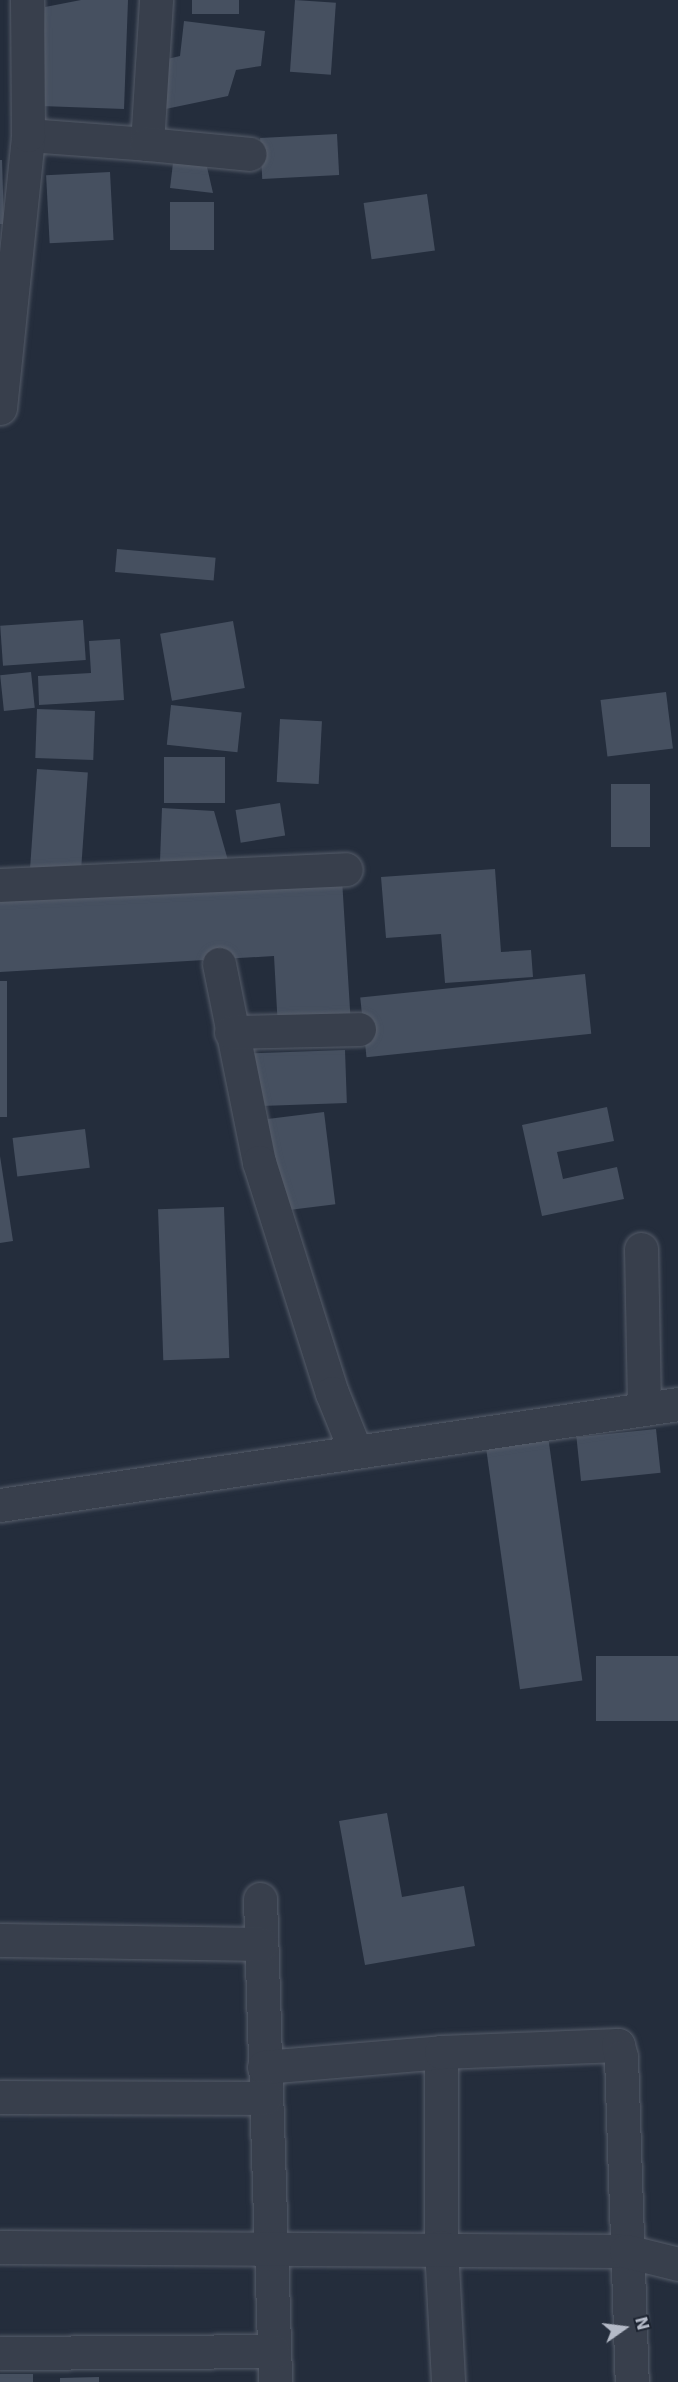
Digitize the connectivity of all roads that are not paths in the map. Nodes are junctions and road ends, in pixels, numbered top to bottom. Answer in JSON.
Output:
{"nodes":[{"id":1,"x":27,"y":0,"type":"edge"},
{"id":2,"x":156,"y":0,"type":"edge"},
{"id":3,"x":28,"y":135,"type":"junction"},
{"id":4,"x":147,"y":144,"type":"junction"},
{"id":5,"x":250,"y":154,"type":"dead end"},
{"id":6,"x":0,"y":408,"type":"edge"},
{"id":7,"x":346,"y":868,"type":"dead end"},
{"id":8,"x":0,"y":885,"type":"edge"},
{"id":9,"x":219,"y":964,"type":"dead end"},
{"id":10,"x":359,"y":1029,"type":"dead end"},
{"id":11,"x":231,"y":1032,"type":"junction"},
{"id":12,"x":641,"y":1249,"type":"dead end"},
{"id":13,"x":678,"y":1404,"type":"edge"},
{"id":14,"x":644,"y":1407,"type":"junction"},
{"id":15,"x":354,"y":1449,"type":"junction"},
{"id":16,"x":0,"y":1506,"type":"edge"},
{"id":17,"x":260,"y":1899,"type":"dead end"},
{"id":18,"x":0,"y":1940,"type":"edge"},
{"id":19,"x":261,"y":1944,"type":"junction"},
{"id":20,"x":441,"y":2052,"type":"junction"},
{"id":21,"x":265,"y":2083,"type":"junction"},
{"id":22,"x":0,"y":2097,"type":"edge"},
{"id":23,"x":0,"y":2247,"type":"edge"},
{"id":24,"x":441,"y":2247,"type":"junction"},
{"id":25,"x":270,"y":2251,"type":"junction"},
{"id":26,"x":626,"y":2251,"type":"junction"},
{"id":27,"x":678,"y":2264,"type":"edge"},
{"id":28,"x":0,"y":2353,"type":"edge"},
{"id":29,"x":274,"y":2367,"type":"edge"},
{"id":30,"x":448,"y":2382,"type":"edge"},
{"id":31,"x":632,"y":2382,"type":"edge"}],
"edges":[{"from":1,"to":3,"type":"street"},
{"from":2,"to":4,"type":"street"},
{"from":3,"to":4,"type":"street"},
{"from":3,"to":6,"type":"street"},
{"from":4,"to":5,"type":"street"},
{"from":7,"to":8,"type":"street"},
{"from":9,"to":11,"type":"street"},
{"from":10,"to":11,"type":"street"},
{"from":11,"to":15,"type":"street"},
{"from":12,"to":14,"type":"street"},
{"from":13,"to":14,"type":"street"},
{"from":14,"to":15,"type":"street"},
{"from":15,"to":16,"type":"street"},
{"from":17,"to":19,"type":"street"},
{"from":18,"to":19,"type":"street"},
{"from":19,"to":21,"type":"street"},
{"from":20,"to":21,"type":"street"},
{"from":20,"to":24,"type":"street"},
{"from":20,"to":26,"type":"street"},
{"from":21,"to":22,"type":"street"},
{"from":21,"to":25,"type":"street"},
{"from":23,"to":25,"type":"street"},
{"from":24,"to":25,"type":"street"},
{"from":24,"to":26,"type":"street"},
{"from":24,"to":30,"type":"street"},
{"from":25,"to":29,"type":"street"},
{"from":26,"to":27,"type":"street"},
{"from":26,"to":31,"type":"street"},
{"from":28,"to":29,"type":"street"}]}
